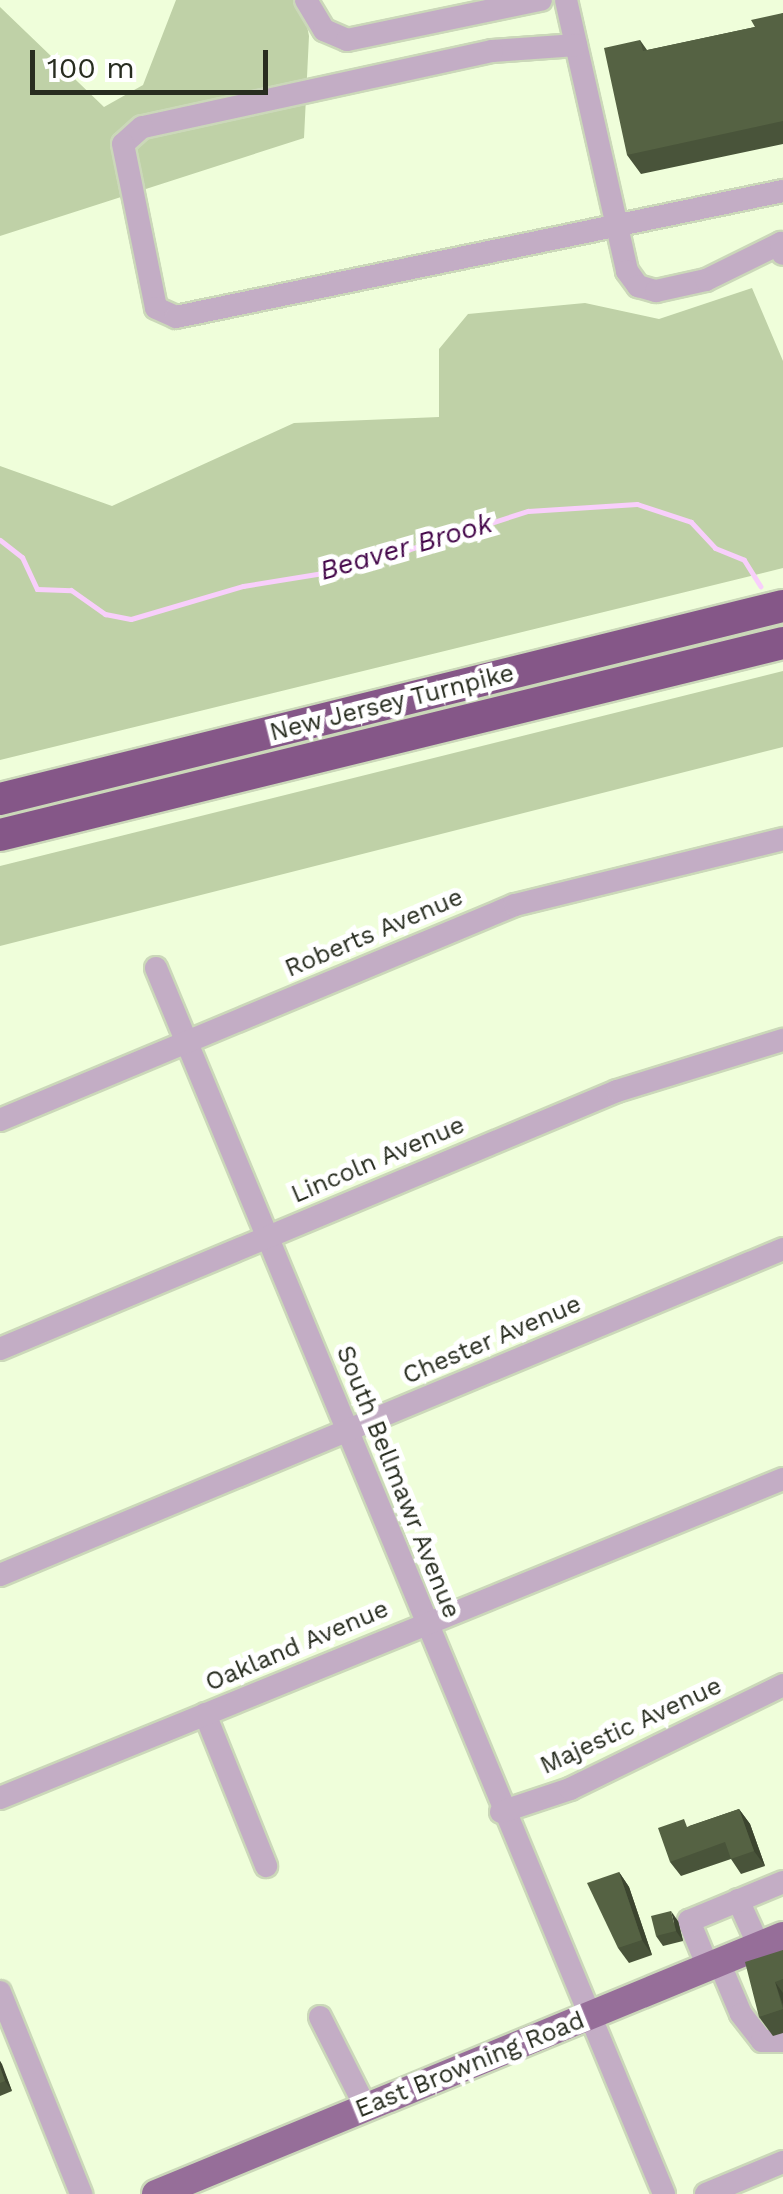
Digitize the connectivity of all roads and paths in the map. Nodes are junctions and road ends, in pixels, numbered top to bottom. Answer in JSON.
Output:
{"nodes":[{"id":1,"x":306,"y":0,"type":"edge"},
{"id":2,"x":541,"y":0,"type":"edge"},
{"id":3,"x":566,"y":0,"type":"edge"},
{"id":4,"x":576,"y":45,"type":"junction"},
{"id":5,"x":783,"y":191,"type":"edge"},
{"id":6,"x":618,"y":227,"type":"junction"},
{"id":7,"x":782,"y":246,"type":"edge"},
{"id":8,"x":783,"y":606,"type":"edge"},
{"id":9,"x":783,"y":643,"type":"edge"},
{"id":10,"x":0,"y":800,"type":"edge"},
{"id":11,"x":0,"y":835,"type":"edge"},
{"id":12,"x":783,"y":839,"type":"edge"},
{"id":13,"x":156,"y":968,"type":"dead end"},
{"id":14,"x":783,"y":1040,"type":"edge"},
{"id":15,"x":187,"y":1042,"type":"junction"},
{"id":16,"x":0,"y":1120,"type":"edge"},
{"id":17,"x":269,"y":1236,"type":"junction"},
{"id":18,"x":783,"y":1249,"type":"edge"},
{"id":19,"x":0,"y":1349,"type":"edge"},
{"id":20,"x":350,"y":1429,"type":"junction"},
{"id":21,"x":783,"y":1479,"type":"edge"},
{"id":22,"x":0,"y":1574,"type":"edge"},
{"id":23,"x":425,"y":1622,"type":"junction"},
{"id":24,"x":783,"y":1686,"type":"edge"},
{"id":25,"x":205,"y":1714,"type":"junction"},
{"id":26,"x":0,"y":1798,"type":"edge"},
{"id":27,"x":501,"y":1812,"type":"junction"},
{"id":28,"x":266,"y":1866,"type":"dead end"},
{"id":29,"x":783,"y":1882,"type":"edge"},
{"id":30,"x":738,"y":1900,"type":"junction"},
{"id":31,"x":771,"y":1941,"type":"edge"},
{"id":32,"x":714,"y":1965,"type":"junction"},
{"id":33,"x":0,"y":1992,"type":"edge"},
{"id":34,"x":320,"y":2017,"type":"dead end"},
{"id":35,"x":586,"y":2018,"type":"junction"},
{"id":36,"x":6,"y":2022,"type":"edge"},
{"id":37,"x":783,"y":2041,"type":"edge"},
{"id":38,"x":366,"y":2108,"type":"junction"},
{"id":39,"x":783,"y":2162,"type":"edge"},
{"id":40,"x":81,"y":2194,"type":"edge"},
{"id":41,"x":156,"y":2194,"type":"edge"},
{"id":42,"x":664,"y":2194,"type":"edge"},
{"id":43,"x":706,"y":2194,"type":"edge"}],
"edges":[{"from":1,"to":2,"type":"street"},
{"from":3,"to":4,"type":"street"},
{"from":4,"to":6,"type":"street"},
{"from":4,"to":6,"type":"street"},
{"from":5,"to":6,"type":"street"},
{"from":6,"to":7,"type":"street"},
{"from":8,"to":10,"type":"highway","name":"New Jersey Turnpike"},
{"from":9,"to":11,"type":"highway","name":"New Jersey Turnpike"},
{"from":12,"to":15,"type":"street","name":"Roberts Avenue"},
{"from":13,"to":15,"type":"street","name":"South Bellmawr Avenue"},
{"from":14,"to":17,"type":"street","name":"Lincoln Avenue"},
{"from":15,"to":16,"type":"street","name":"Roberts Avenue"},
{"from":15,"to":17,"type":"street","name":"South Bellmawr Avenue"},
{"from":17,"to":19,"type":"street","name":"Lincoln Avenue"},
{"from":17,"to":20,"type":"street","name":"South Bellmawr Avenue"},
{"from":18,"to":20,"type":"street","name":"Chester Avenue"},
{"from":20,"to":22,"type":"street","name":"Chester Avenue"},
{"from":20,"to":23,"type":"street","name":"South Bellmawr Avenue"},
{"from":21,"to":23,"type":"street","name":"Oakland Avenue"},
{"from":23,"to":25,"type":"street","name":"Oakland Avenue"},
{"from":23,"to":27,"type":"street","name":"South Bellmawr Avenue"},
{"from":24,"to":27,"type":"street","name":"Majestic Avenue"},
{"from":25,"to":26,"type":"street","name":"Oakland Avenue"},
{"from":25,"to":28,"type":"street"},
{"from":27,"to":35,"type":"street","name":"South Bellmawr Avenue"},
{"from":29,"to":30,"type":"street"},
{"from":30,"to":31,"type":"street"},
{"from":30,"to":32,"type":"street"},
{"from":31,"to":32,"type":"main road","name":"East Browning Road"},
{"from":32,"to":35,"type":"main road","name":"East Browning Road"},
{"from":32,"to":37,"type":"street"},
{"from":33,"to":36,"type":"street"},
{"from":34,"to":38,"type":"street"},
{"from":35,"to":38,"type":"main road","name":"East Browning Road"},
{"from":35,"to":42,"type":"street","name":"South Bellmawr Avenue"},
{"from":36,"to":40,"type":"street"},
{"from":38,"to":41,"type":"main road","name":"East Browning Road"},
{"from":39,"to":43,"type":"street"}]}
